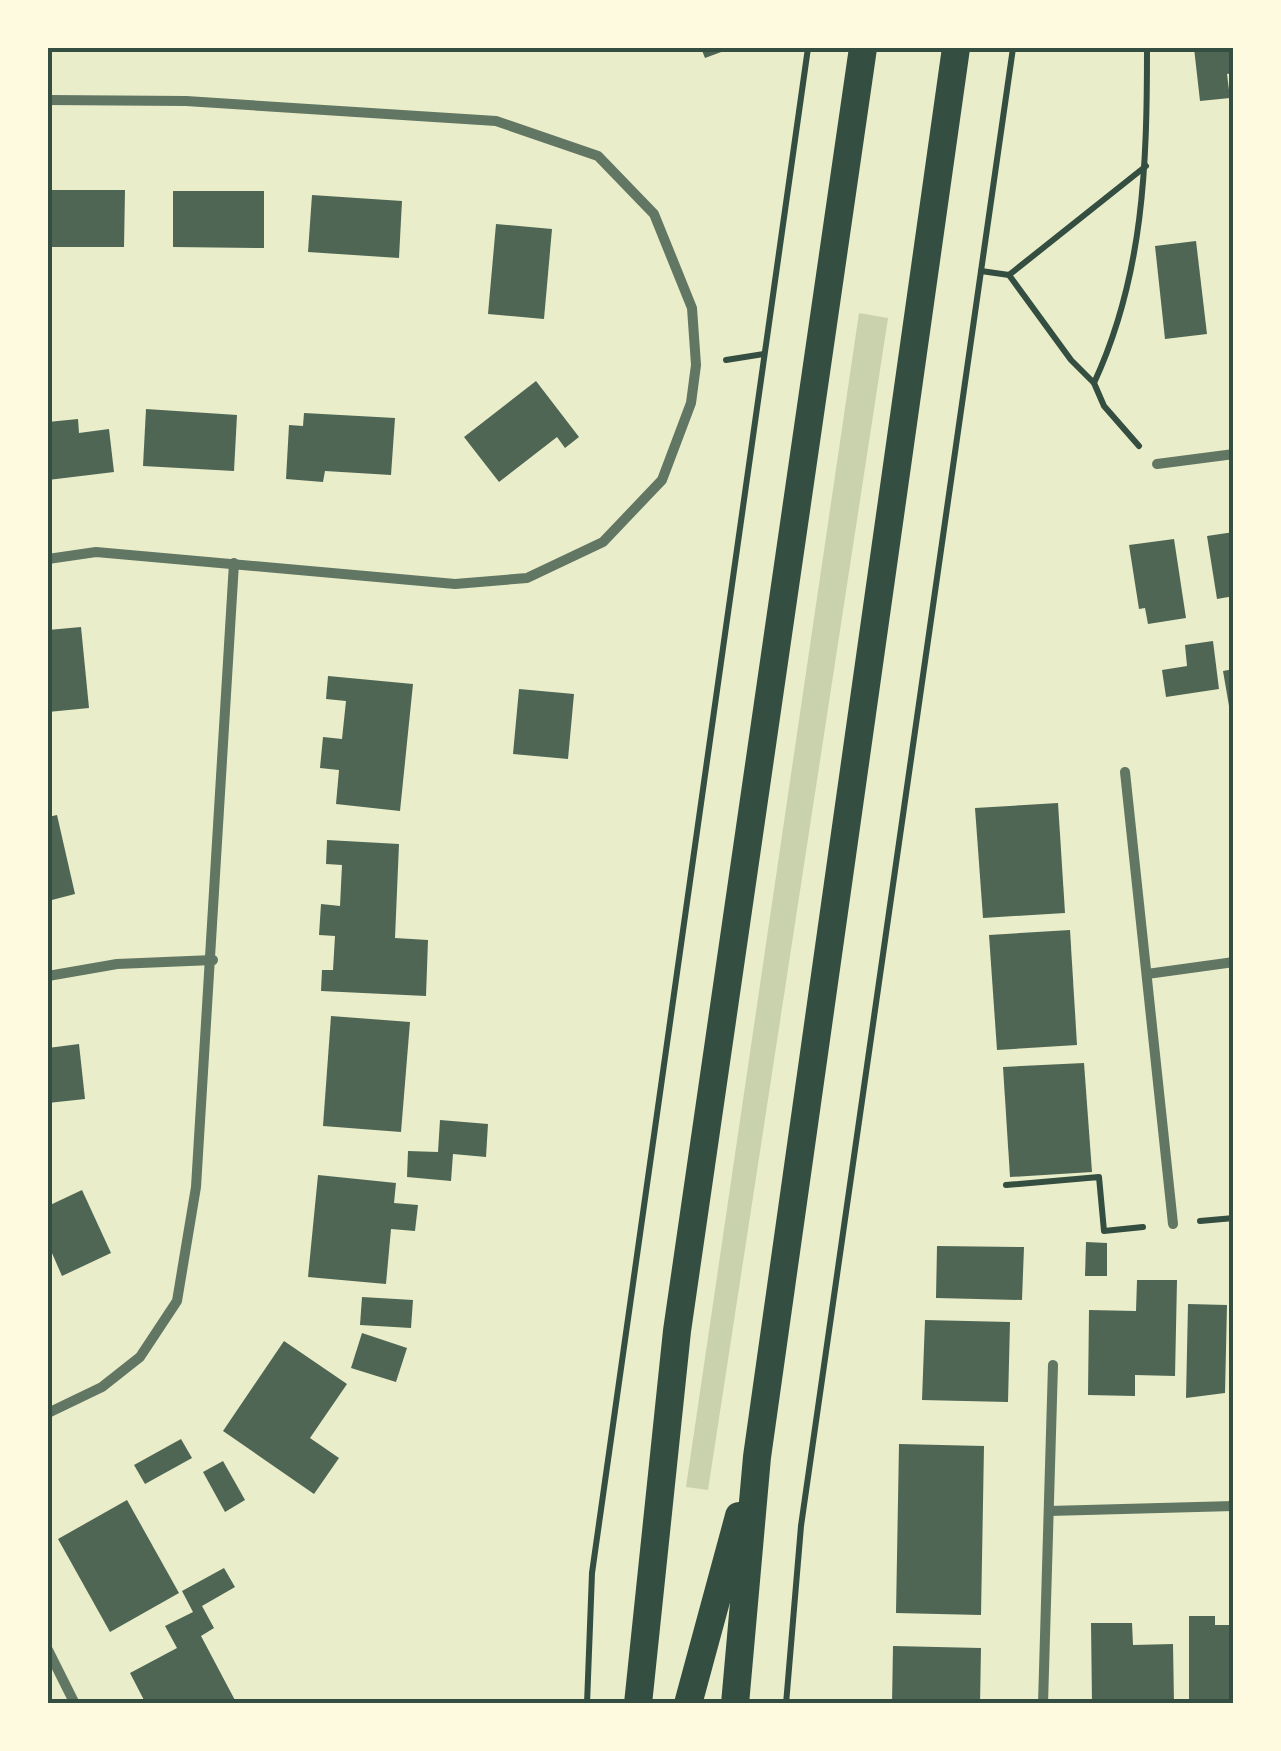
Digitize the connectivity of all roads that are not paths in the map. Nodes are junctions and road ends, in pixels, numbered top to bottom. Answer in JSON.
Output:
{"nodes":[{"id":1,"x":863,"y":48,"type":"edge"},
{"id":2,"x":956,"y":48,"type":"edge"},
{"id":3,"x":48,"y":100,"type":"edge"},
{"id":4,"x":1234,"y":454,"type":"edge"},
{"id":5,"x":1157,"y":464,"type":"road end"},
{"id":6,"x":48,"y":558,"type":"edge"},
{"id":7,"x":234,"y":563,"type":"junction"},
{"id":8,"x":1125,"y":772,"type":"dead end"},
{"id":9,"x":213,"y":960,"type":"junction"},
{"id":10,"x":1234,"y":962,"type":"edge"},
{"id":11,"x":1146,"y":974,"type":"junction"},
{"id":12,"x":48,"y":976,"type":"edge"},
{"id":13,"x":1173,"y":1224,"type":"road end"},
{"id":14,"x":1053,"y":1365,"type":"dead end"},
{"id":15,"x":48,"y":1413,"type":"edge"},
{"id":16,"x":757,"y":1456,"type":"junction"},
{"id":17,"x":1234,"y":1506,"type":"edge"},
{"id":18,"x":1048,"y":1512,"type":"junction"},
{"id":19,"x":48,"y":1650,"type":"edge"},
{"id":20,"x":75,"y":1704,"type":"edge"},
{"id":21,"x":638,"y":1704,"type":"edge"},
{"id":22,"x":688,"y":1704,"type":"edge"},
{"id":23,"x":734,"y":1704,"type":"edge"},
{"id":24,"x":1043,"y":1704,"type":"edge"}],
"edges":[{"from":1,"to":21,"type":"highway"},
{"from":2,"to":16,"type":"highway"},
{"from":3,"to":7,"type":"street"},
{"from":4,"to":5,"type":"street"},
{"from":6,"to":7,"type":"street"},
{"from":7,"to":9,"type":"street"},
{"from":8,"to":11,"type":"street"},
{"from":9,"to":12,"type":"street"},
{"from":9,"to":15,"type":"street"},
{"from":10,"to":11,"type":"street"},
{"from":11,"to":13,"type":"street"},
{"from":14,"to":18,"type":"street"},
{"from":16,"to":22,"type":"highway"},
{"from":16,"to":23,"type":"highway"},
{"from":17,"to":18,"type":"street"},
{"from":18,"to":24,"type":"street"},
{"from":19,"to":20,"type":"street"}]}
